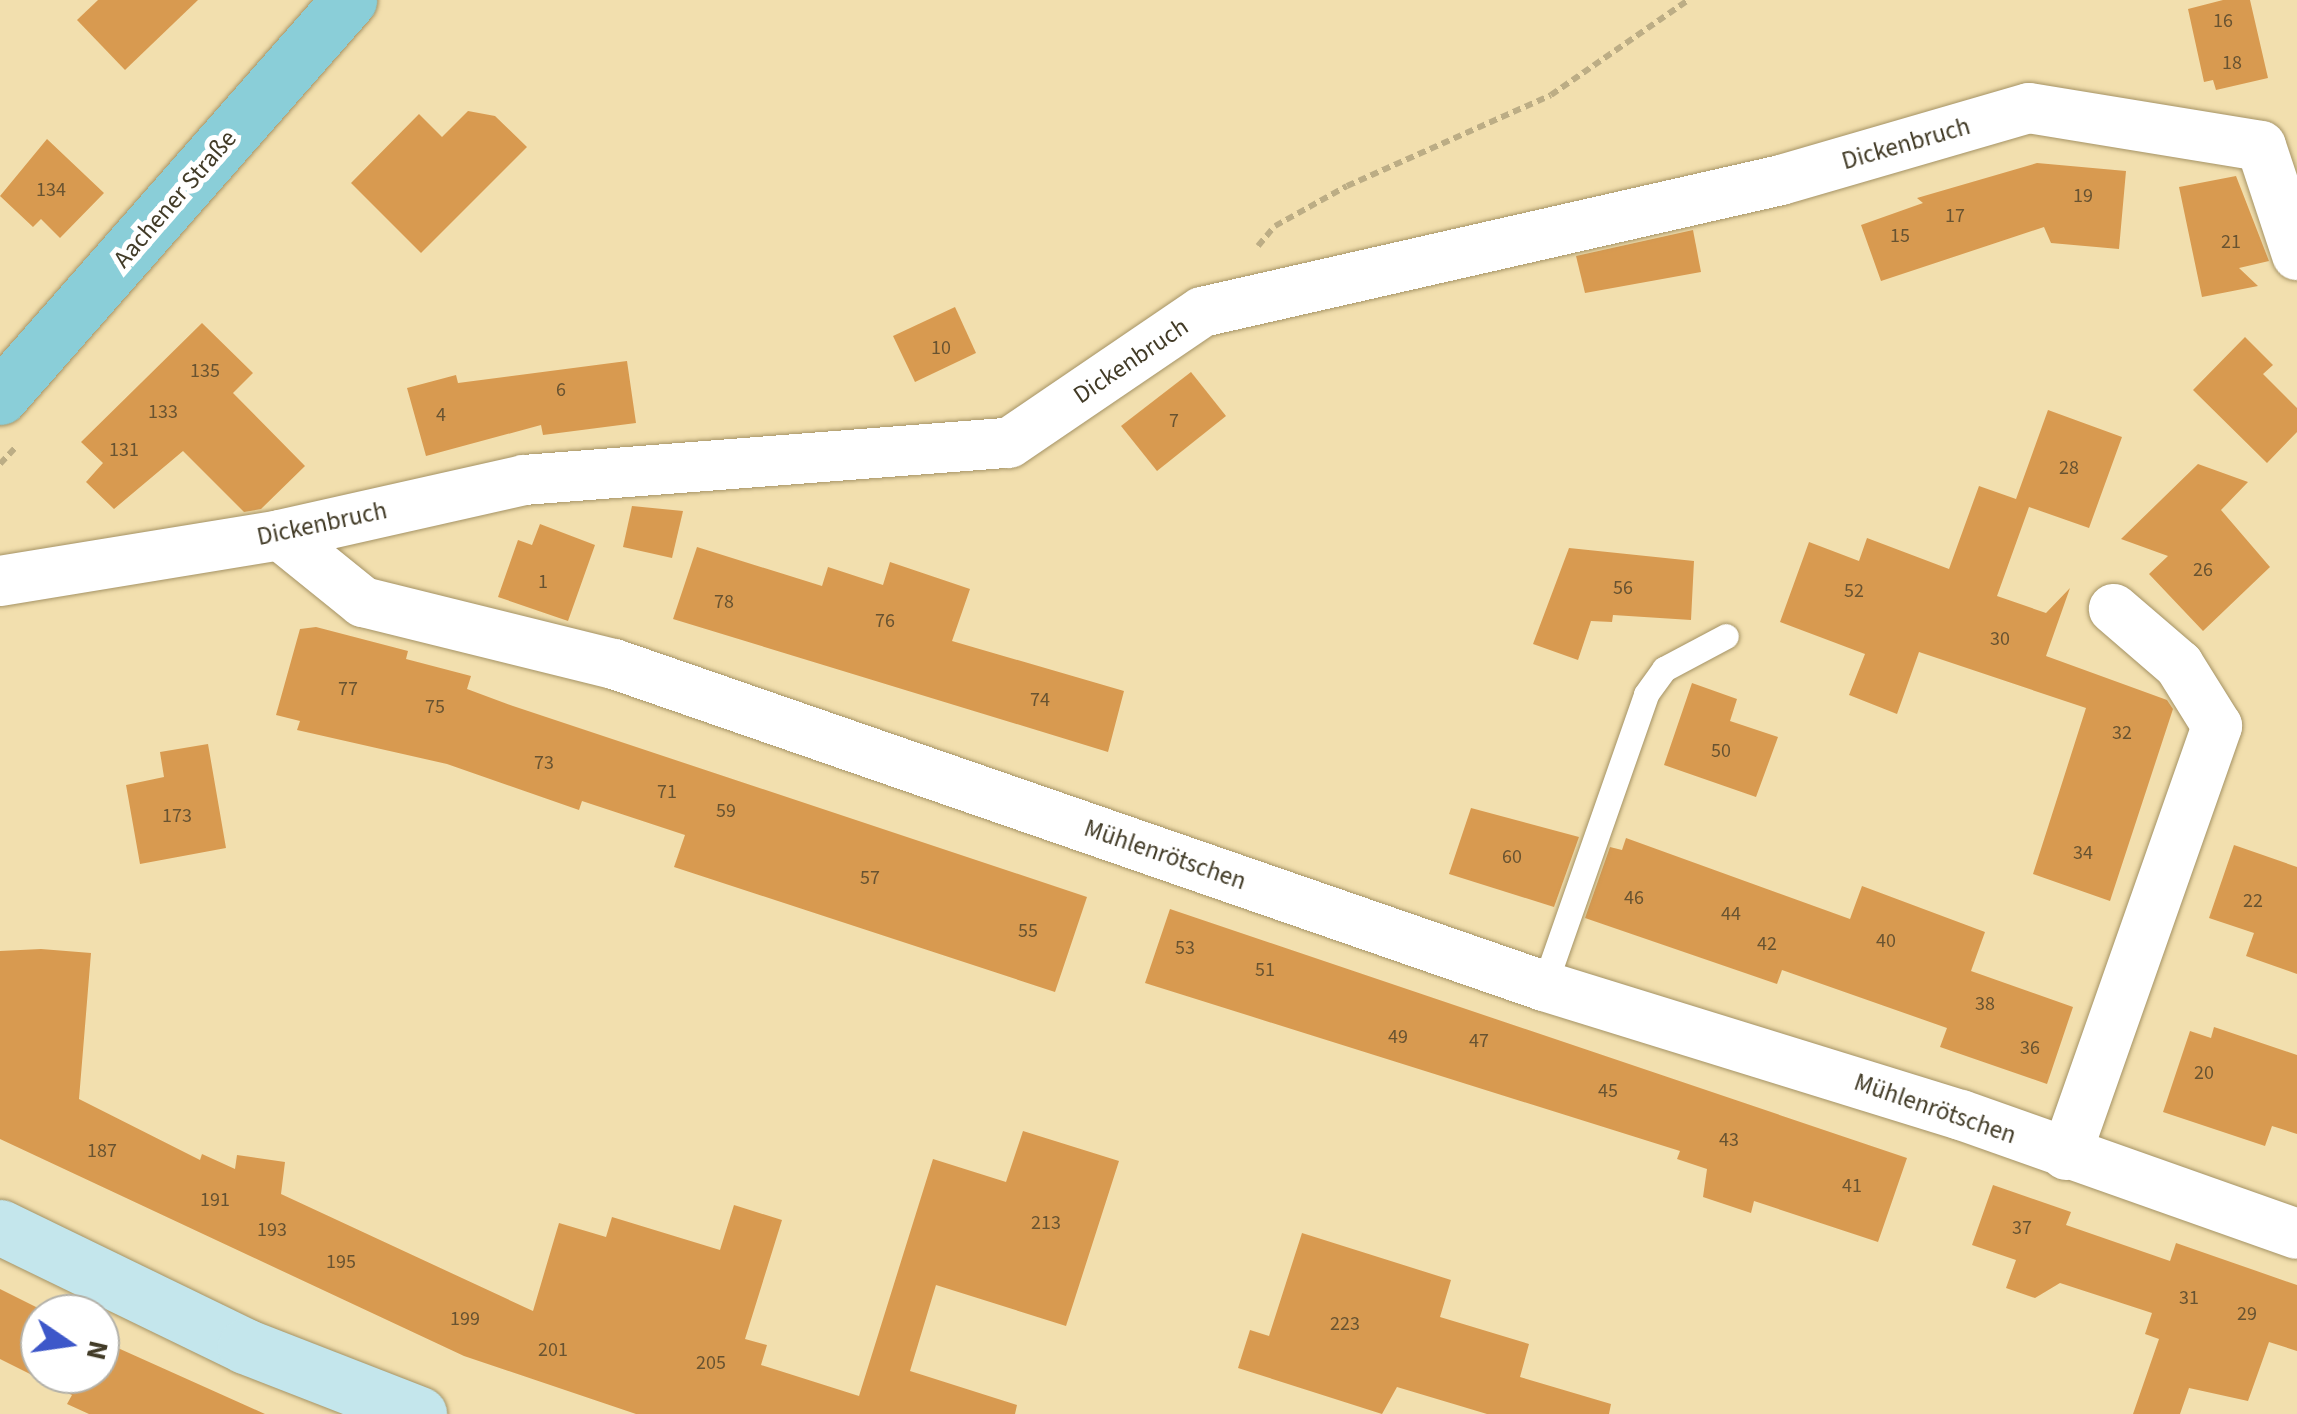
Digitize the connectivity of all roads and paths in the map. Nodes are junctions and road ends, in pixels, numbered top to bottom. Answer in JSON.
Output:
{"nodes":[{"id":1,"x":349,"y":0,"type":"edge"},
{"id":2,"x":1688,"y":0,"type":"edge"},
{"id":3,"x":2297,"y":254,"type":"edge"},
{"id":4,"x":1202,"y":312,"type":"junction"},
{"id":5,"x":0,"y":397,"type":"edge"},
{"id":6,"x":280,"y":534,"type":"junction"},
{"id":7,"x":0,"y":581,"type":"edge"},
{"id":8,"x":2114,"y":610,"type":"dead end"},
{"id":9,"x":1726,"y":636,"type":"dead end"},
{"id":10,"x":1544,"y":986,"type":"junction"},
{"id":11,"x":2066,"y":1155,"type":"junction"},
{"id":12,"x":0,"y":1227,"type":"edge"},
{"id":13,"x":2297,"y":1234,"type":"edge"},
{"id":14,"x":419,"y":1414,"type":"edge"}],
"edges":[{"from":1,"to":5,"type":"main road","name":"Aachener Straße"},
{"from":2,"to":4,"type":"path"},
{"from":3,"to":4,"type":"street","name":"Dickenbruch"},
{"from":4,"to":6,"type":"street","name":"Dickenbruch"},
{"from":6,"to":7,"type":"street","name":"Dickenbruch"},
{"from":6,"to":10,"type":"street","name":"Mühlenrötschen"},
{"from":8,"to":11,"type":"street"},
{"from":9,"to":10,"type":"lane"},
{"from":10,"to":11,"type":"street","name":"Mühlenrötschen"},
{"from":11,"to":13,"type":"street","name":"Mühlenrötschen"},
{"from":12,"to":14,"type":"street"}]}
